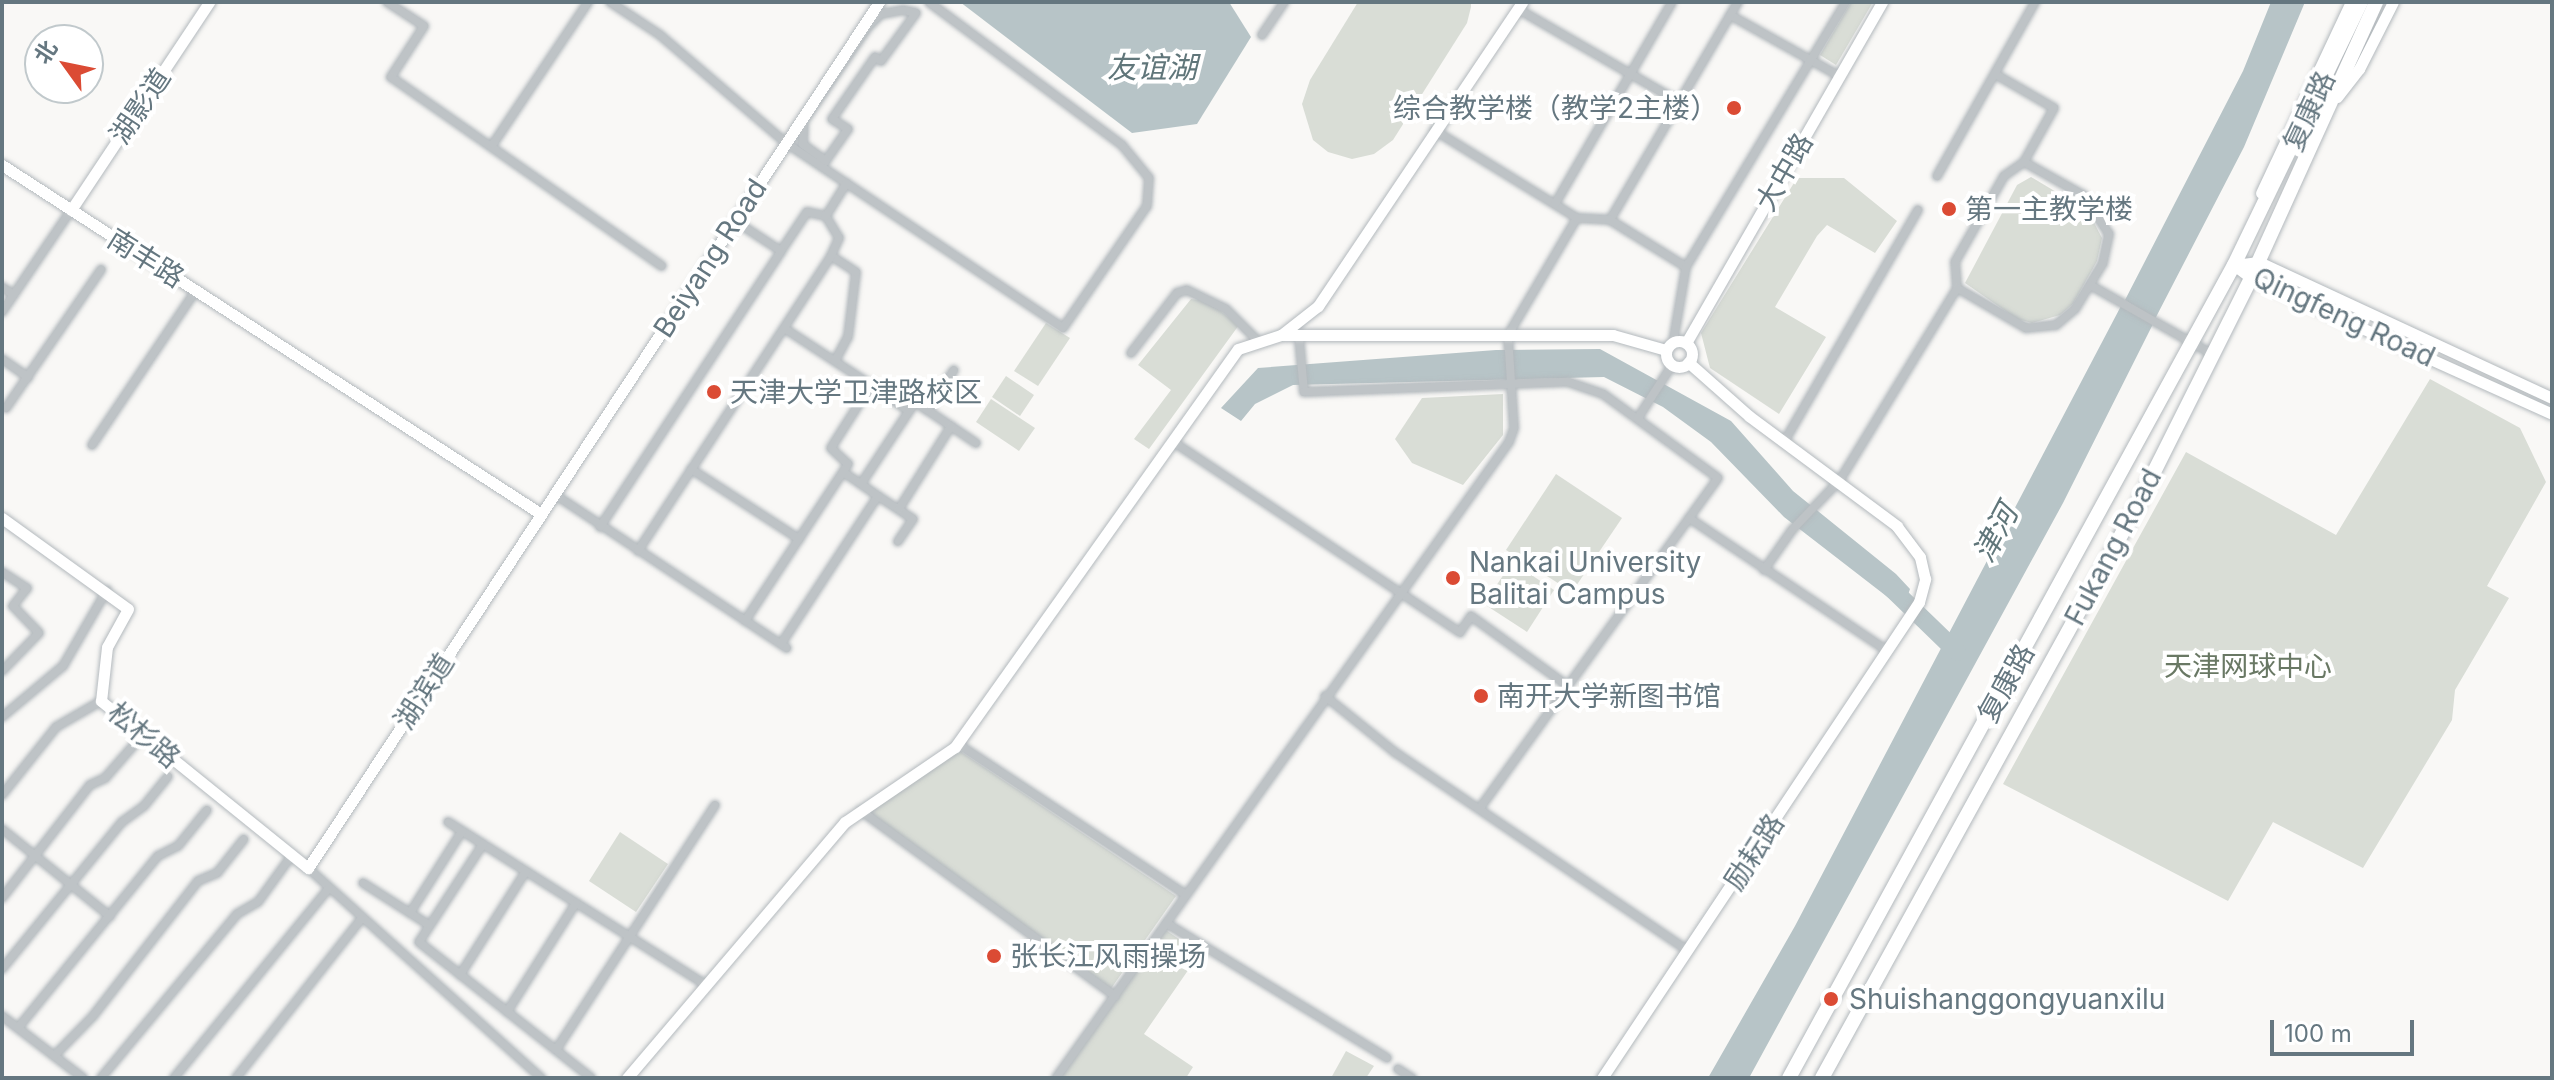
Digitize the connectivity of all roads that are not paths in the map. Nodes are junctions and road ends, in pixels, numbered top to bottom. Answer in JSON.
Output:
{"nodes":[{"id":1,"x":387,"y":2,"type":"edge"},
{"id":2,"x":588,"y":2,"type":"edge"},
{"id":3,"x":610,"y":2,"type":"edge"},
{"id":4,"x":879,"y":2,"type":"edge"},
{"id":5,"x":929,"y":2,"type":"edge"},
{"id":6,"x":1284,"y":2,"type":"edge"},
{"id":7,"x":1672,"y":2,"type":"edge"},
{"id":8,"x":1738,"y":2,"type":"edge"},
{"id":9,"x":1846,"y":2,"type":"edge"},
{"id":10,"x":1882,"y":2,"type":"edge"},
{"id":11,"x":2035,"y":2,"type":"edge"},
{"id":12,"x":2351,"y":2,"type":"edge"},
{"id":13,"x":2361,"y":2,"type":"edge"},
{"id":14,"x":2376,"y":2,"type":"edge"},
{"id":15,"x":2393,"y":2,"type":"edge"},
{"id":16,"x":203,"y":4,"type":"edge"},
{"id":17,"x":1520,"y":6,"type":"edge"},
{"id":18,"x":1730,"y":15,"type":"junction"},
{"id":19,"x":2354,"y":32,"type":"junction"},
{"id":20,"x":1262,"y":35,"type":"dead end"},
{"id":21,"x":1812,"y":60,"type":"junction"},
{"id":22,"x":1631,"y":73,"type":"junction"},
{"id":23,"x":1995,"y":74,"type":"junction"},
{"id":24,"x":1839,"y":76,"type":"junction"},
{"id":25,"x":1679,"y":102,"type":"junction"},
{"id":26,"x":2332,"y":103,"type":"junction"},
{"id":27,"x":801,"y":129,"type":"joint"},
{"id":28,"x":1434,"y":130,"type":"junction"},
{"id":29,"x":786,"y":143,"type":"junction"},
{"id":30,"x":493,"y":144,"type":"junction"},
{"id":31,"x":2024,"y":162,"type":"junction"},
{"id":32,"x":2,"y":165,"type":"edge"},
{"id":33,"x":2,"y":171,"type":"edge"},
{"id":34,"x":1937,"y":176,"type":"dead end"},
{"id":35,"x":847,"y":183,"type":"junction"},
{"id":36,"x":1555,"y":204,"type":"junction"},
{"id":37,"x":1918,"y":210,"type":"dead end"},
{"id":38,"x":70,"y":212,"type":"junction"},
{"id":39,"x":826,"y":216,"type":"junction"},
{"id":40,"x":1577,"y":218,"type":"junction"},
{"id":41,"x":1610,"y":220,"type":"junction"},
{"id":42,"x":735,"y":221,"type":"junction"},
{"id":43,"x":781,"y":251,"type":"junction"},
{"id":44,"x":831,"y":256,"type":"junction"},
{"id":45,"x":2259,"y":262,"type":"junction"},
{"id":46,"x":2234,"y":265,"type":"junction"},
{"id":47,"x":662,"y":266,"type":"dead end"},
{"id":48,"x":1686,"y":267,"type":"junction"},
{"id":49,"x":101,"y":270,"type":"dead end"},
{"id":50,"x":2251,"y":278,"type":"junction"},
{"id":51,"x":2090,"y":285,"type":"junction"},
{"id":52,"x":2,"y":287,"type":"edge"},
{"id":53,"x":1957,"y":288,"type":"junction"},
{"id":54,"x":194,"y":292,"type":"junction"},
{"id":55,"x":14,"y":295,"type":"junction"},
{"id":56,"x":2,"y":312,"type":"edge"},
{"id":57,"x":787,"y":330,"type":"dead end"},
{"id":58,"x":1281,"y":335,"type":"junction"},
{"id":59,"x":1508,"y":335,"type":"junction"},
{"id":60,"x":1299,"y":337,"type":"junction"},
{"id":61,"x":1257,"y":340,"type":"junction"},
{"id":62,"x":2193,"y":343,"type":"junction"},
{"id":63,"x":1675,"y":345,"type":"junction"},
{"id":64,"x":1131,"y":353,"type":"dead end"},
{"id":65,"x":2212,"y":354,"type":"junction"},
{"id":66,"x":2,"y":359,"type":"edge"},
{"id":67,"x":835,"y":361,"type":"junction"},
{"id":68,"x":1688,"y":362,"type":"junction"},
{"id":69,"x":1672,"y":365,"type":"junction"},
{"id":70,"x":954,"y":370,"type":"dead end"},
{"id":71,"x":28,"y":377,"type":"junction"},
{"id":72,"x":871,"y":385,"type":"junction"},
{"id":73,"x":1512,"y":385,"type":"junction"},
{"id":74,"x":2552,"y":398,"type":"edge"},
{"id":75,"x":3,"y":409,"type":"edge"},
{"id":76,"x":927,"y":410,"type":"junction"},
{"id":77,"x":909,"y":411,"type":"junction"},
{"id":78,"x":2552,"y":414,"type":"edge"},
{"id":79,"x":1638,"y":418,"type":"junction"},
{"id":80,"x":951,"y":426,"type":"junction"},
{"id":81,"x":1172,"y":441,"type":"junction"},
{"id":82,"x":1784,"y":442,"type":"junction"},
{"id":83,"x":976,"y":443,"type":"dead end"},
{"id":84,"x":92,"y":445,"type":"dead end"},
{"id":85,"x":691,"y":469,"type":"junction"},
{"id":86,"x":843,"y":472,"type":"junction"},
{"id":87,"x":1840,"y":480,"type":"junction"},
{"id":88,"x":861,"y":484,"type":"junction"},
{"id":89,"x":554,"y":494,"type":"junction"},
{"id":90,"x":878,"y":496,"type":"junction"},
{"id":91,"x":899,"y":509,"type":"junction"},
{"id":92,"x":541,"y":514,"type":"junction"},
{"id":93,"x":2,"y":518,"type":"edge"},
{"id":94,"x":1689,"y":518,"type":"junction"},
{"id":95,"x":600,"y":527,"type":"junction"},
{"id":96,"x":799,"y":539,"type":"junction"},
{"id":97,"x":898,"y":541,"type":"dead end"},
{"id":98,"x":638,"y":551,"type":"junction"},
{"id":99,"x":1764,"y":570,"type":"junction"},
{"id":100,"x":2,"y":572,"type":"edge"},
{"id":101,"x":107,"y":590,"type":"junction"},
{"id":102,"x":1399,"y":591,"type":"junction"},
{"id":103,"x":13,"y":606,"type":"junction"},
{"id":104,"x":2,"y":608,"type":"edge"},
{"id":105,"x":745,"y":621,"type":"junction"},
{"id":106,"x":1886,"y":650,"type":"junction"},
{"id":107,"x":2,"y":671,"type":"edge"},
{"id":108,"x":1565,"y":684,"type":"junction"},
{"id":109,"x":1325,"y":696,"type":"junction"},
{"id":110,"x":101,"y":701,"type":"junction"},
{"id":111,"x":2,"y":717,"type":"edge"},
{"id":112,"x":139,"y":739,"type":"dead end"},
{"id":113,"x":958,"y":744,"type":"junction"},
{"id":114,"x":168,"y":776,"type":"dead end"},
{"id":115,"x":2,"y":795,"type":"edge"},
{"id":116,"x":715,"y":805,"type":"dead end"},
{"id":117,"x":1479,"y":809,"type":"junction"},
{"id":118,"x":207,"y":810,"type":"dead end"},
{"id":119,"x":860,"y":810,"type":"junction"},
{"id":120,"x":448,"y":822,"type":"dead end"},
{"id":121,"x":2,"y":829,"type":"edge"},
{"id":122,"x":462,"y":831,"type":"junction"},
{"id":123,"x":244,"y":839,"type":"dead end"},
{"id":124,"x":483,"y":844,"type":"junction"},
{"id":125,"x":292,"y":855,"type":"junction"},
{"id":126,"x":35,"y":856,"type":"junction"},
{"id":127,"x":308,"y":868,"type":"junction"},
{"id":128,"x":526,"y":871,"type":"junction"},
{"id":129,"x":363,"y":883,"type":"dead end"},
{"id":130,"x":71,"y":884,"type":"junction"},
{"id":131,"x":328,"y":889,"type":"junction"},
{"id":132,"x":1186,"y":895,"type":"junction"},
{"id":133,"x":2,"y":898,"type":"edge"},
{"id":134,"x":576,"y":903,"type":"junction"},
{"id":135,"x":410,"y":913,"type":"junction"},
{"id":136,"x":110,"y":916,"type":"junction"},
{"id":137,"x":361,"y":919,"type":"junction"},
{"id":138,"x":1166,"y":923,"type":"junction"},
{"id":139,"x":429,"y":925,"type":"junction"},
{"id":140,"x":629,"y":936,"type":"junction"},
{"id":141,"x":1688,"y":951,"type":"junction"},
{"id":142,"x":2,"y":969,"type":"edge"},
{"id":143,"x":460,"y":975,"type":"junction"},
{"id":144,"x":706,"y":985,"type":"junction"},
{"id":145,"x":1115,"y":996,"type":"junction"},
{"id":146,"x":507,"y":1012,"type":"junction"},
{"id":147,"x":2,"y":1016,"type":"edge"},
{"id":148,"x":18,"y":1028,"type":"junction"},
{"id":149,"x":556,"y":1050,"type":"junction"},
{"id":150,"x":54,"y":1056,"type":"junction"},
{"id":151,"x":1387,"y":1058,"type":"dead end"},
{"id":152,"x":1398,"y":1069,"type":"dead end"},
{"id":153,"x":83,"y":1078,"type":"edge"},
{"id":154,"x":101,"y":1078,"type":"edge"},
{"id":155,"x":174,"y":1078,"type":"edge"},
{"id":156,"x":236,"y":1078,"type":"edge"},
{"id":157,"x":541,"y":1078,"type":"edge"},
{"id":158,"x":591,"y":1078,"type":"edge"},
{"id":159,"x":627,"y":1078,"type":"edge"},
{"id":160,"x":1056,"y":1078,"type":"edge"},
{"id":161,"x":1412,"y":1078,"type":"edge"},
{"id":162,"x":1602,"y":1078,"type":"edge"},
{"id":163,"x":1789,"y":1078,"type":"edge"},
{"id":164,"x":1822,"y":1078,"type":"edge"}],
"edges":[{"from":1,"to":30,"type":"street"},
{"from":2,"to":30,"type":"street"},
{"from":3,"to":29,"type":"street"},
{"from":4,"to":29,"type":"street","name":"Beiyang Road"},
{"from":5,"to":35,"type":"street"},
{"from":6,"to":20,"type":"street"},
{"from":7,"to":22,"type":"street"},
{"from":8,"to":18,"type":"street"},
{"from":9,"to":21,"type":"street"},
{"from":10,"to":24,"type":"street","name":"大中路"},
{"from":11,"to":23,"type":"street"},
{"from":12,"to":46,"type":"street"},
{"from":13,"to":19,"type":"highway","name":"Fukang Road"},
{"from":14,"to":19,"type":"highway","name":"Fukang Road"},
{"from":15,"to":26,"type":"street"},
{"from":16,"to":38,"type":"street","name":"湖影道"},
{"from":17,"to":22,"type":"street"},
{"from":17,"to":28,"type":"street"},
{"from":18,"to":21,"type":"street"},
{"from":18,"to":25,"type":"street"},
{"from":19,"to":26,"type":"highway","name":"Fukang Road"},
{"from":19,"to":46,"type":"highway","name":"复康路"},
{"from":21,"to":24,"type":"street"},
{"from":21,"to":48,"type":"street"},
{"from":22,"to":25,"type":"street"},
{"from":22,"to":36,"type":"street"},
{"from":23,"to":31,"type":"street"},
{"from":23,"to":34,"type":"street"},
{"from":24,"to":63,"type":"street","name":"大中路"},
{"from":25,"to":41,"type":"street"},
{"from":26,"to":45,"type":"highway","name":"Fukang Road"},
{"from":27,"to":27,"type":"street"},
{"from":28,"to":36,"type":"street"},
{"from":28,"to":58,"type":"street"},
{"from":29,"to":35,"type":"street"},
{"from":29,"to":42,"type":"street","name":"Beiyang Road"},
{"from":30,"to":47,"type":"street"},
{"from":31,"to":51,"type":"street"},
{"from":31,"to":53,"type":"street"},
{"from":32,"to":38,"type":"street","name":"南丰路"},
{"from":33,"to":38,"type":"street","name":"南丰路"},
{"from":35,"to":39,"type":"street"},
{"from":36,"to":40,"type":"street"},
{"from":37,"to":82,"type":"street"},
{"from":38,"to":54,"type":"street","name":"南丰路"},
{"from":38,"to":55,"type":"street"},
{"from":39,"to":43,"type":"street"},
{"from":39,"to":44,"type":"street"},
{"from":40,"to":41,"type":"street"},
{"from":40,"to":59,"type":"street"},
{"from":41,"to":48,"type":"street"},
{"from":42,"to":43,"type":"street"},
{"from":42,"to":89,"type":"street","name":"Beiyang Road"},
{"from":43,"to":95,"type":"street"},
{"from":44,"to":67,"type":"street"},
{"from":44,"to":85,"type":"street"},
{"from":45,"to":46,"type":"street","name":"Qingfeng Road"},
{"from":45,"to":50,"type":"highway","name":"Fukang Road"},
{"from":45,"to":74,"type":"street","name":"Qingfeng Road"},
{"from":46,"to":50,"type":"street","name":"Qingfeng Road"},
{"from":46,"to":62,"type":"highway","name":"复康路"},
{"from":48,"to":63,"type":"street"},
{"from":49,"to":71,"type":"street"},
{"from":50,"to":65,"type":"highway","name":"Fukang Road"},
{"from":50,"to":78,"type":"street","name":"Qingfeng Road"},
{"from":51,"to":53,"type":"street"},
{"from":51,"to":62,"type":"street"},
{"from":52,"to":55,"type":"street"},
{"from":53,"to":87,"type":"street"},
{"from":54,"to":84,"type":"street"},
{"from":54,"to":92,"type":"street","name":"南丰路"},
{"from":55,"to":56,"type":"street"},
{"from":57,"to":67,"type":"street"},
{"from":58,"to":60,"type":"street"},
{"from":58,"to":61,"type":"street"},
{"from":59,"to":60,"type":"street"},
{"from":59,"to":63,"type":"street"},
{"from":59,"to":73,"type":"street"},
{"from":60,"to":73,"type":"street"},
{"from":61,"to":64,"type":"street"},
{"from":61,"to":81,"type":"street"},
{"from":62,"to":65,"type":"street"},
{"from":62,"to":163,"type":"highway","name":"复康路"},
{"from":63,"to":68,"type":"street"},
{"from":63,"to":69,"type":"street"},
{"from":65,"to":164,"type":"highway","name":"Fukang Road"},
{"from":66,"to":71,"type":"street"},
{"from":67,"to":72,"type":"street"},
{"from":68,"to":69,"type":"street"},
{"from":68,"to":82,"type":"street"},
{"from":69,"to":79,"type":"street"},
{"from":70,"to":76,"type":"street"},
{"from":71,"to":75,"type":"street"},
{"from":72,"to":77,"type":"street"},
{"from":72,"to":86,"type":"street"},
{"from":73,"to":79,"type":"street"},
{"from":73,"to":102,"type":"street"},
{"from":76,"to":77,"type":"street"},
{"from":76,"to":80,"type":"street"},
{"from":77,"to":88,"type":"street"},
{"from":79,"to":94,"type":"street"},
{"from":80,"to":83,"type":"street"},
{"from":80,"to":91,"type":"street"},
{"from":81,"to":102,"type":"street"},
{"from":81,"to":113,"type":"street"},
{"from":82,"to":87,"type":"street"},
{"from":85,"to":96,"type":"street"},
{"from":85,"to":98,"type":"street"},
{"from":86,"to":88,"type":"street"},
{"from":86,"to":96,"type":"street"},
{"from":87,"to":99,"type":"street"},
{"from":87,"to":106,"type":"street","name":"励耘路"},
{"from":88,"to":90,"type":"street"},
{"from":89,"to":92,"type":"street","name":"Beiyang Road"},
{"from":89,"to":95,"type":"street"},
{"from":90,"to":91,"type":"street"},
{"from":90,"to":105,"type":"street"},
{"from":91,"to":97,"type":"street"},
{"from":92,"to":127,"type":"street","name":"湖滨道"},
{"from":93,"to":101,"type":"street","name":"松杉路"},
{"from":94,"to":99,"type":"street"},
{"from":94,"to":108,"type":"street"},
{"from":95,"to":98,"type":"street"},
{"from":96,"to":105,"type":"street"},
{"from":98,"to":105,"type":"street"},
{"from":99,"to":106,"type":"street"},
{"from":100,"to":103,"type":"street"},
{"from":101,"to":110,"type":"street","name":"松杉路"},
{"from":101,"to":111,"type":"street"},
{"from":102,"to":108,"type":"street"},
{"from":102,"to":109,"type":"street"},
{"from":103,"to":104,"type":"street"},
{"from":103,"to":107,"type":"street"},
{"from":106,"to":141,"type":"street","name":"励耘路"},
{"from":108,"to":117,"type":"street"},
{"from":109,"to":117,"type":"street"},
{"from":109,"to":132,"type":"street"},
{"from":110,"to":115,"type":"street"},
{"from":110,"to":125,"type":"street","name":"松杉路"},
{"from":112,"to":126,"type":"street"},
{"from":113,"to":119,"type":"street"},
{"from":113,"to":132,"type":"street"},
{"from":114,"to":130,"type":"street"},
{"from":116,"to":140,"type":"street"},
{"from":117,"to":141,"type":"street"},
{"from":118,"to":136,"type":"street"},
{"from":119,"to":144,"type":"street"},
{"from":119,"to":145,"type":"street"},
{"from":120,"to":122,"type":"street"},
{"from":121,"to":126,"type":"street"},
{"from":122,"to":124,"type":"street"},
{"from":122,"to":135,"type":"street"},
{"from":123,"to":150,"type":"street"},
{"from":124,"to":128,"type":"street"},
{"from":124,"to":139,"type":"street"},
{"from":125,"to":127,"type":"street","name":"松杉路"},
{"from":125,"to":154,"type":"street"},
{"from":126,"to":130,"type":"street"},
{"from":126,"to":133,"type":"street"},
{"from":127,"to":131,"type":"street"},
{"from":128,"to":134,"type":"street"},
{"from":128,"to":143,"type":"street"},
{"from":129,"to":135,"type":"street"},
{"from":130,"to":136,"type":"street"},
{"from":130,"to":142,"type":"street"},
{"from":131,"to":137,"type":"street"},
{"from":131,"to":155,"type":"street"},
{"from":132,"to":138,"type":"street"},
{"from":134,"to":140,"type":"street"},
{"from":134,"to":146,"type":"street"},
{"from":135,"to":139,"type":"street"},
{"from":136,"to":148,"type":"street"},
{"from":137,"to":156,"type":"street"},
{"from":137,"to":157,"type":"street"},
{"from":138,"to":145,"type":"street"},
{"from":138,"to":151,"type":"street"},
{"from":139,"to":143,"type":"street"},
{"from":140,"to":144,"type":"street"},
{"from":140,"to":149,"type":"street"},
{"from":141,"to":162,"type":"street","name":"励耘路"},
{"from":143,"to":146,"type":"street"},
{"from":144,"to":159,"type":"street"},
{"from":145,"to":160,"type":"street"},
{"from":146,"to":149,"type":"street"},
{"from":147,"to":148,"type":"street"},
{"from":148,"to":150,"type":"street"},
{"from":149,"to":158,"type":"street"},
{"from":150,"to":153,"type":"street"},
{"from":152,"to":161,"type":"street"}]}
